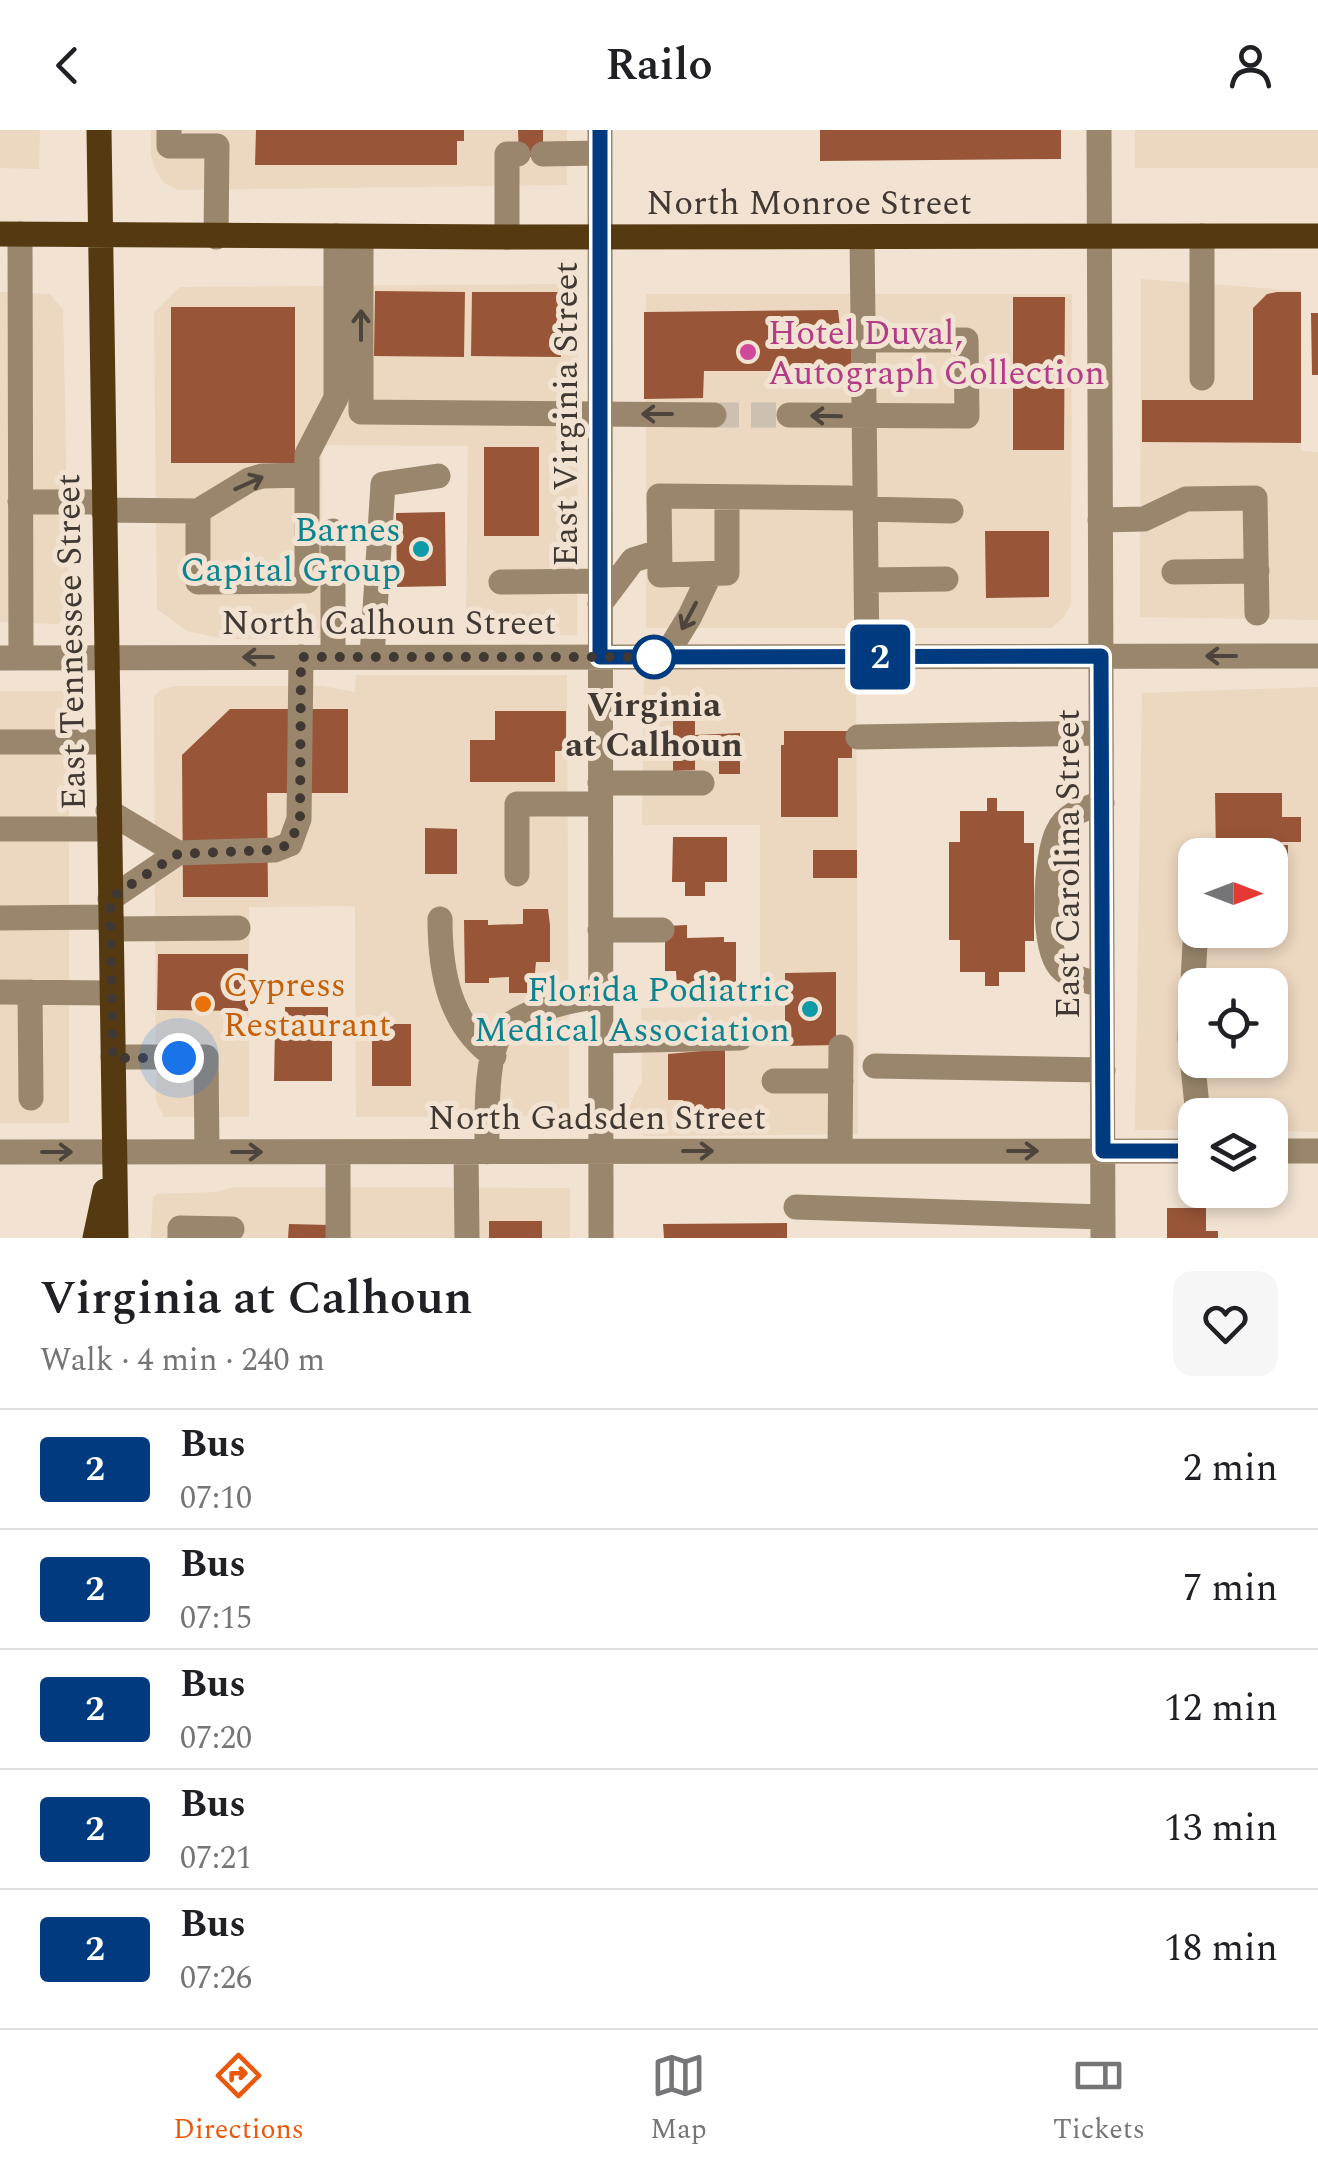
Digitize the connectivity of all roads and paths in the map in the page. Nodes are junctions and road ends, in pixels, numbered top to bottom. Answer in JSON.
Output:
{"nodes":[{"id":1,"x":99,"y":130,"type":"edge"},
{"id":2,"x":169,"y":130,"type":"edge"},
{"id":3,"x":1099,"y":130,"type":"edge"},
{"id":4,"x":600,"y":142,"type":"edge"},
{"id":5,"x":10,"y":234,"type":"edge"},
{"id":6,"x":99,"y":234,"type":"junction"},
{"id":7,"x":348,"y":236,"type":"junction"},
{"id":8,"x":1202,"y":236,"type":"junction"},
{"id":9,"x":1318,"y":236,"type":"edge"},
{"id":10,"x":216,"y":237,"type":"junction"},
{"id":11,"x":507,"y":237,"type":"junction"},
{"id":12,"x":600,"y":237,"type":"junction"},
{"id":13,"x":862,"y":237,"type":"junction"},
{"id":14,"x":1100,"y":237,"type":"junction"},
{"id":15,"x":863,"y":340,"type":"junction"},
{"id":16,"x":1202,"y":378,"type":"dead end"},
{"id":17,"x":600,"y":414,"type":"junction"},
{"id":18,"x":714,"y":415,"type":"tunnel mouth"},
{"id":19,"x":789,"y":415,"type":"tunnel mouth"},
{"id":20,"x":864,"y":416,"type":"junction"},
{"id":21,"x":10,"y":450,"type":"edge"},
{"id":22,"x":307,"y":475,"type":"junction"},
{"id":23,"x":438,"y":476,"type":"dead end"},
{"id":24,"x":727,"y":497,"type":"junction"},
{"id":25,"x":20,"y":502,"type":"junction"},
{"id":26,"x":857,"y":503,"type":"junction"},
{"id":27,"x":103,"y":506,"type":"junction"},
{"id":28,"x":951,"y":510,"type":"dead end"},
{"id":29,"x":198,"y":511,"type":"junction"},
{"id":30,"x":1100,"y":520,"type":"junction"},
{"id":31,"x":333,"y":530,"type":"dead end"},
{"id":32,"x":660,"y":552,"type":"junction"},
{"id":33,"x":1256,"y":571,"type":"junction"},
{"id":34,"x":1174,"y":572,"type":"dead end"},
{"id":35,"x":710,"y":574,"type":"junction"},
{"id":36,"x":946,"y":579,"type":"dead end"},
{"id":37,"x":866,"y":580,"type":"junction"},
{"id":38,"x":501,"y":582,"type":"dead end"},
{"id":39,"x":600,"y":592,"type":"junction"},
{"id":40,"x":1257,"y":612,"type":"dead end"},
{"id":41,"x":1101,"y":656,"type":"junction"},
{"id":42,"x":1318,"y":656,"type":"edge"},
{"id":43,"x":301,"y":657,"type":"junction"},
{"id":44,"x":333,"y":657,"type":"junction"},
{"id":45,"x":372,"y":657,"type":"junction"},
{"id":46,"x":600,"y":657,"type":"junction"},
{"id":47,"x":665,"y":657,"type":"junction"},
{"id":48,"x":867,"y":657,"type":"junction"},
{"id":49,"x":10,"y":658,"type":"edge"},
{"id":50,"x":105,"y":658,"type":"junction"},
{"id":51,"x":1101,"y":732,"type":"junction"},
{"id":52,"x":858,"y":737,"type":"dead end"},
{"id":53,"x":0,"y":742,"type":"edge"},
{"id":54,"x":107,"y":742,"type":"junction"},
{"id":55,"x":702,"y":783,"type":"dead end"},
{"id":56,"x":600,"y":794,"type":"junction"},
{"id":57,"x":1102,"y":803,"type":"junction"},
{"id":58,"x":108,"y":820,"type":"junction"},
{"id":59,"x":0,"y":829,"type":"edge"},
{"id":60,"x":178,"y":854,"type":"junction"},
{"id":61,"x":517,"y":874,"type":"dead end"},
{"id":62,"x":110,"y":915,"type":"junction"},
{"id":63,"x":0,"y":918,"type":"edge"},
{"id":64,"x":440,"y":918,"type":"dead end"},
{"id":65,"x":238,"y":928,"type":"dead end"},
{"id":66,"x":600,"y":930,"type":"junction"},
{"id":67,"x":662,"y":930,"type":"dead end"},
{"id":68,"x":1196,"y":948,"type":"edge"},
{"id":69,"x":1102,"y":985,"type":"junction"},
{"id":70,"x":0,"y":992,"type":"edge"},
{"id":71,"x":30,"y":992,"type":"junction"},
{"id":72,"x":112,"y":993,"type":"junction"},
{"id":73,"x":600,"y":996,"type":"junction"},
{"id":74,"x":740,"y":1038,"type":"dead end"},
{"id":75,"x":600,"y":1040,"type":"junction"},
{"id":76,"x":842,"y":1047,"type":"dead end"},
{"id":77,"x":494,"y":1056,"type":"junction"},
{"id":78,"x":113,"y":1058,"type":"junction"},
{"id":79,"x":875,"y":1066,"type":"dead end"},
{"id":80,"x":1103,"y":1070,"type":"junction"},
{"id":81,"x":774,"y":1080,"type":"dead end"},
{"id":82,"x":841,"y":1081,"type":"junction"},
{"id":83,"x":31,"y":1098,"type":"dead end"},
{"id":84,"x":1196,"y":1098,"type":"edge"},
{"id":85,"x":840,"y":1151,"type":"junction"},
{"id":86,"x":1103,"y":1151,"type":"junction"},
{"id":87,"x":1178,"y":1151,"type":"edge"},
{"id":88,"x":1288,"y":1151,"type":"edge"},
{"id":89,"x":1318,"y":1151,"type":"edge"},
{"id":90,"x":0,"y":1152,"type":"edge"},
{"id":91,"x":115,"y":1152,"type":"junction"},
{"id":92,"x":207,"y":1152,"type":"junction"},
{"id":93,"x":338,"y":1152,"type":"junction"},
{"id":94,"x":477,"y":1152,"type":"junction"},
{"id":95,"x":600,"y":1152,"type":"junction"},
{"id":96,"x":796,"y":1207,"type":"dead end"},
{"id":97,"x":1052,"y":1227,"type":"edge"},
{"id":98,"x":1103,"y":1227,"type":"edge"},
{"id":99,"x":232,"y":1229,"type":"dead end"},
{"id":100,"x":94,"y":1238,"type":"edge"},
{"id":101,"x":116,"y":1238,"type":"edge"},
{"id":102,"x":180,"y":1238,"type":"edge"},
{"id":103,"x":338,"y":1238,"type":"edge"},
{"id":104,"x":467,"y":1238,"type":"edge"},
{"id":105,"x":600,"y":1238,"type":"edge"}],
"edges":[{"from":1,"to":6,"type":"main road","name":"East Tennessee Street"},
{"from":2,"to":10,"type":"street"},
{"from":3,"to":14,"type":"street","name":"East Carolina Street"},
{"from":4,"to":11,"type":"street"},
{"from":4,"to":12,"type":"street","name":"East Virginia Street"},
{"from":5,"to":6,"type":"main road","name":"North Monroe Street"},
{"from":5,"to":21,"type":"street"},
{"from":6,"to":10,"type":"main road","name":"North Monroe Street"},
{"from":6,"to":27,"type":"main road","name":"East Tennessee Street"},
{"from":7,"to":10,"type":"main road","name":"North Monroe Street"},
{"from":7,"to":11,"type":"main road","name":"North Monroe Street"},
{"from":17,"to":7,"type":"street","one_way":true},
{"from":7,"to":22,"type":"street"},
{"from":8,"to":9,"type":"main road","name":"North Monroe Street"},
{"from":8,"to":14,"type":"main road","name":"North Monroe Street"},
{"from":8,"to":16,"type":"street"},
{"from":11,"to":12,"type":"main road","name":"North Monroe Street"},
{"from":12,"to":13,"type":"main road","name":"North Monroe Street"},
{"from":12,"to":17,"type":"street","name":"East Virginia Street"},
{"from":13,"to":14,"type":"main road","name":"North Monroe Street"},
{"from":13,"to":15,"type":"street"},
{"from":14,"to":30,"type":"street","name":"East Carolina Street"},
{"from":15,"to":20,"type":"street"},
{"from":15,"to":20,"type":"street"},
{"from":18,"to":17,"type":"street","one_way":true},
{"from":17,"to":39,"type":"street","name":"East Virginia Street"},
{"from":20,"to":19,"type":"street","one_way":true},
{"from":20,"to":26,"type":"street"},
{"from":21,"to":25,"type":"street"},
{"from":29,"to":22,"type":"street","one_way":true},
{"from":22,"to":29,"type":"street"},
{"from":23,"to":45,"type":"street"},
{"from":24,"to":26,"type":"street"},
{"from":24,"to":32,"type":"street"},
{"from":24,"to":35,"type":"street"},
{"from":25,"to":27,"type":"street"},
{"from":25,"to":49,"type":"street"},
{"from":26,"to":28,"type":"street"},
{"from":26,"to":37,"type":"street"},
{"from":27,"to":29,"type":"street"},
{"from":27,"to":50,"type":"main road","name":"East Tennessee Street"},
{"from":30,"to":33,"type":"street"},
{"from":30,"to":41,"type":"street","name":"East Carolina Street"},
{"from":31,"to":44,"type":"street"},
{"from":32,"to":35,"type":"street"},
{"from":32,"to":39,"type":"street"},
{"from":33,"to":34,"type":"street"},
{"from":33,"to":40,"type":"street"},
{"from":35,"to":47,"type":"street","one_way":true},
{"from":36,"to":37,"type":"street"},
{"from":37,"to":48,"type":"street"},
{"from":38,"to":39,"type":"street"},
{"from":39,"to":46,"type":"street","name":"East Virginia Street"},
{"from":42,"to":41,"type":"street","name":"North Calhoun Street","one_way":true},
{"from":41,"to":48,"type":"street","name":"North Calhoun Street"},
{"from":41,"to":51,"type":"street","name":"East Carolina Street"},
{"from":43,"to":44,"type":"street","name":"North Calhoun Street"},
{"from":43,"to":50,"type":"street","name":"North Calhoun Street","one_way":true},
{"from":43,"to":60,"type":"street"},
{"from":44,"to":45,"type":"street","name":"North Calhoun Street"},
{"from":45,"to":46,"type":"street","name":"North Calhoun Street"},
{"from":46,"to":47,"type":"street","name":"North Calhoun Street"},
{"from":46,"to":56,"type":"street","name":"East Virginia Street"},
{"from":47,"to":48,"type":"street","name":"North Calhoun Street"},
{"from":49,"to":50,"type":"street","name":"North Calhoun Street"},
{"from":50,"to":54,"type":"main road","name":"East Tennessee Street"},
{"from":51,"to":52,"type":"street"},
{"from":51,"to":57,"type":"street","name":"East Carolina Street"},
{"from":53,"to":54,"type":"street"},
{"from":54,"to":58,"type":"main road","name":"East Tennessee Street"},
{"from":55,"to":56,"type":"street"},
{"from":56,"to":61,"type":"street"},
{"from":56,"to":66,"type":"street","name":"East Virginia Street"},
{"from":57,"to":69,"type":"street","name":"East Carolina Street"},
{"from":57,"to":69,"type":"street"},
{"from":58,"to":59,"type":"street"},
{"from":58,"to":60,"type":"street"},
{"from":58,"to":62,"type":"main road","name":"East Tennessee Street"},
{"from":60,"to":62,"type":"street"},
{"from":62,"to":63,"type":"street"},
{"from":62,"to":65,"type":"street"},
{"from":62,"to":72,"type":"main road","name":"East Tennessee Street"},
{"from":64,"to":77,"type":"street"},
{"from":66,"to":67,"type":"street"},
{"from":66,"to":73,"type":"street","name":"East Virginia Street"},
{"from":68,"to":84,"type":"street"},
{"from":69,"to":80,"type":"street","name":"East Carolina Street"},
{"from":70,"to":71,"type":"street"},
{"from":71,"to":72,"type":"street"},
{"from":71,"to":83,"type":"street"},
{"from":72,"to":78,"type":"main road","name":"East Tennessee Street"},
{"from":73,"to":75,"type":"street","name":"East Virginia Street"},
{"from":73,"to":77,"type":"street"},
{"from":74,"to":75,"type":"street"},
{"from":75,"to":95,"type":"street","name":"East Virginia Street"},
{"from":76,"to":82,"type":"street"},
{"from":77,"to":94,"type":"street"},
{"from":78,"to":91,"type":"main road","name":"East Tennessee Street"},
{"from":78,"to":92,"type":"street"},
{"from":79,"to":80,"type":"street"},
{"from":80,"to":86,"type":"street","name":"East Carolina Street"},
{"from":81,"to":82,"type":"street"},
{"from":82,"to":85,"type":"street"},
{"from":85,"to":86,"type":"street","name":"North Gadsden Street","one_way":true},
{"from":95,"to":85,"type":"street","name":"North Gadsden Street","one_way":true},
{"from":86,"to":87,"type":"street","name":"North Gadsden Street"},
{"from":86,"to":98,"type":"street","name":"East Carolina Street"},
{"from":88,"to":89,"type":"street"},
{"from":90,"to":91,"type":"street","name":"North Gadsden Street","one_way":true},
{"from":91,"to":92,"type":"street","name":"North Gadsden Street"},
{"from":91,"to":100,"type":"main road","name":"East Tennessee Street"},
{"from":91,"to":101,"type":"main road","name":"East Tennessee Street"},
{"from":92,"to":93,"type":"street","name":"North Gadsden Street","one_way":true},
{"from":93,"to":94,"type":"street","name":"North Gadsden Street"},
{"from":93,"to":103,"type":"street"},
{"from":94,"to":95,"type":"street","name":"North Gadsden Street"},
{"from":94,"to":104,"type":"street"},
{"from":95,"to":105,"type":"street","name":"East Virginia Street"},
{"from":96,"to":97,"type":"street"},
{"from":97,"to":98,"type":"street"},
{"from":99,"to":102,"type":"street"}]}
